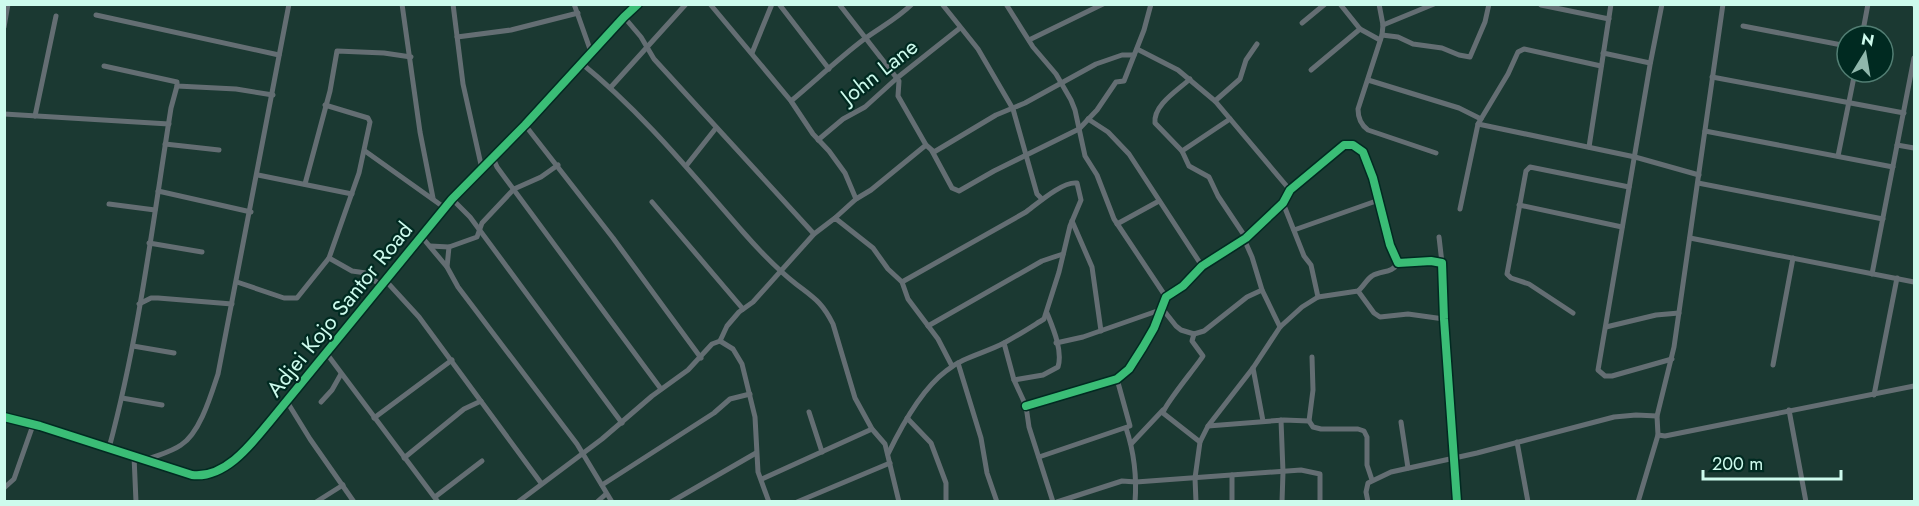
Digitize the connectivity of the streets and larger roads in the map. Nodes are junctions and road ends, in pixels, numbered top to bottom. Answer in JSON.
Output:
{"nodes":[{"id":1,"x":8,"y":4,"type":"edge"},
{"id":2,"x":402,"y":4,"type":"edge"},
{"id":3,"x":453,"y":4,"type":"edge"},
{"id":4,"x":574,"y":4,"type":"edge"},
{"id":5,"x":686,"y":4,"type":"edge"},
{"id":6,"x":710,"y":4,"type":"edge"},
{"id":7,"x":772,"y":4,"type":"edge"},
{"id":8,"x":779,"y":4,"type":"edge"},
{"id":9,"x":839,"y":4,"type":"edge"},
{"id":10,"x":912,"y":4,"type":"edge"},
{"id":11,"x":942,"y":4,"type":"edge"},
{"id":12,"x":1006,"y":4,"type":"edge"},
{"id":13,"x":1103,"y":4,"type":"edge"},
{"id":14,"x":1151,"y":4,"type":"edge"},
{"id":15,"x":1325,"y":4,"type":"edge"},
{"id":16,"x":1340,"y":4,"type":"edge"},
{"id":17,"x":1379,"y":4,"type":"edge"},
{"id":18,"x":1434,"y":4,"type":"edge"},
{"id":19,"x":1489,"y":4,"type":"edge"},
{"id":20,"x":1611,"y":4,"type":"edge"},
{"id":21,"x":1662,"y":4,"type":"edge"},
{"id":22,"x":1723,"y":4,"type":"edge"},
{"id":23,"x":1868,"y":4,"type":"edge"},
{"id":24,"x":289,"y":5,"type":"edge"},
{"id":25,"x":1541,"y":5,"type":"edge"},
{"id":26,"x":633,"y":6,"type":"edge"},
{"id":27,"x":578,"y":13,"type":"junction"},
{"id":28,"x":96,"y":15,"type":"dead end"},
{"id":29,"x":56,"y":16,"type":"dead end"},
{"id":30,"x":624,"y":17,"type":"junction"},
{"id":31,"x":1608,"y":19,"type":"junction"},
{"id":32,"x":1302,"y":23,"type":"dead end"},
{"id":33,"x":1864,"y":24,"type":"edge"},
{"id":34,"x":1383,"y":25,"type":"junction"},
{"id":35,"x":1743,"y":26,"type":"dead end"},
{"id":36,"x":4,"y":27,"type":"edge"},
{"id":37,"x":960,"y":28,"type":"junction"},
{"id":38,"x":1360,"y":29,"type":"junction"},
{"id":39,"x":457,"y":37,"type":"junction"},
{"id":40,"x":1381,"y":38,"type":"junction"},
{"id":41,"x":864,"y":39,"type":"junction"},
{"id":42,"x":1029,"y":40,"type":"junction"},
{"id":43,"x":1257,"y":44,"type":"dead end"},
{"id":44,"x":1835,"y":44,"type":"edge"},
{"id":45,"x":648,"y":46,"type":"junction"},
{"id":46,"x":591,"y":52,"type":"junction"},
{"id":47,"x":752,"y":52,"type":"junction"},
{"id":48,"x":1136,"y":52,"type":"junction"},
{"id":49,"x":1603,"y":53,"type":"junction"},
{"id":50,"x":279,"y":55,"type":"junction"},
{"id":51,"x":411,"y":57,"type":"junction"},
{"id":52,"x":1914,"y":58,"type":"edge"},
{"id":53,"x":581,"y":63,"type":"junction"},
{"id":54,"x":1650,"y":63,"type":"junction"},
{"id":55,"x":104,"y":66,"type":"dead end"},
{"id":56,"x":1601,"y":66,"type":"junction"},
{"id":57,"x":829,"y":69,"type":"junction"},
{"id":58,"x":1311,"y":70,"type":"dead end"},
{"id":59,"x":1712,"y":76,"type":"junction"},
{"id":60,"x":897,"y":78,"type":"junction"},
{"id":61,"x":1190,"y":79,"type":"junction"},
{"id":62,"x":1368,"y":80,"type":"junction"},
{"id":63,"x":1061,"y":82,"type":"junction"},
{"id":64,"x":1852,"y":84,"type":"edge"},
{"id":65,"x":177,"y":86,"type":"junction"},
{"id":66,"x":611,"y":87,"type":"junction"},
{"id":67,"x":1911,"y":94,"type":"edge"},
{"id":68,"x":273,"y":95,"type":"junction"},
{"id":69,"x":791,"y":101,"type":"junction"},
{"id":70,"x":1215,"y":101,"type":"junction"},
{"id":71,"x":1848,"y":104,"type":"junction"},
{"id":72,"x":325,"y":105,"type":"junction"},
{"id":73,"x":1013,"y":109,"type":"junction"},
{"id":74,"x":1904,"y":113,"type":"junction"},
{"id":75,"x":4,"y":114,"type":"edge"},
{"id":76,"x":35,"y":116,"type":"junction"},
{"id":77,"x":1088,"y":119,"type":"junction"},
{"id":78,"x":1230,"y":119,"type":"junction"},
{"id":79,"x":1480,"y":121,"type":"junction"},
{"id":80,"x":169,"y":124,"type":"junction"},
{"id":81,"x":525,"y":125,"type":"junction"},
{"id":82,"x":716,"y":128,"type":"junction"},
{"id":83,"x":1079,"y":129,"type":"junction"},
{"id":84,"x":1705,"y":131,"type":"junction"},
{"id":85,"x":818,"y":140,"type":"junction"},
{"id":86,"x":165,"y":144,"type":"junction"},
{"id":87,"x":926,"y":145,"type":"junction"},
{"id":88,"x":1897,"y":145,"type":"junction"},
{"id":89,"x":1589,"y":147,"type":"junction"},
{"id":90,"x":1914,"y":148,"type":"edge"},
{"id":91,"x":219,"y":150,"type":"dead end"},
{"id":92,"x":365,"y":151,"type":"junction"},
{"id":93,"x":932,"y":151,"type":"junction"},
{"id":94,"x":1182,"y":151,"type":"junction"},
{"id":95,"x":1436,"y":153,"type":"dead end"},
{"id":96,"x":1025,"y":155,"type":"junction"},
{"id":97,"x":1838,"y":156,"type":"junction"},
{"id":98,"x":1635,"y":157,"type":"junction"},
{"id":99,"x":493,"y":158,"type":"junction"},
{"id":100,"x":558,"y":165,"type":"junction"},
{"id":101,"x":686,"y":166,"type":"junction"},
{"id":102,"x":1893,"y":167,"type":"junction"},
{"id":103,"x":482,"y":169,"type":"junction"},
{"id":104,"x":258,"y":175,"type":"junction"},
{"id":105,"x":1699,"y":175,"type":"junction"},
{"id":106,"x":1698,"y":183,"type":"junction"},
{"id":107,"x":305,"y":184,"type":"junction"},
{"id":108,"x":1629,"y":187,"type":"junction"},
{"id":109,"x":514,"y":189,"type":"junction"},
{"id":110,"x":1290,"y":190,"type":"junction"},
{"id":111,"x":158,"y":191,"type":"junction"},
{"id":112,"x":352,"y":194,"type":"junction"},
{"id":113,"x":433,"y":198,"type":"junction"},
{"id":114,"x":452,"y":199,"type":"junction"},
{"id":115,"x":856,"y":199,"type":"junction"},
{"id":116,"x":1042,"y":199,"type":"junction"},
{"id":117,"x":1379,"y":200,"type":"junction"},
{"id":118,"x":1159,"y":201,"type":"junction"},
{"id":119,"x":652,"y":202,"type":"dead end"},
{"id":120,"x":1283,"y":202,"type":"junction"},
{"id":121,"x":109,"y":204,"type":"dead end"},
{"id":122,"x":1519,"y":205,"type":"junction"},
{"id":123,"x":445,"y":207,"type":"junction"},
{"id":124,"x":1460,"y":209,"type":"dead end"},
{"id":125,"x":155,"y":210,"type":"junction"},
{"id":126,"x":251,"y":212,"type":"junction"},
{"id":127,"x":835,"y":218,"type":"junction"},
{"id":128,"x":1883,"y":219,"type":"junction"},
{"id":129,"x":1072,"y":220,"type":"junction"},
{"id":130,"x":1118,"y":224,"type":"junction"},
{"id":131,"x":1622,"y":227,"type":"junction"},
{"id":132,"x":479,"y":230,"type":"junction"},
{"id":133,"x":1294,"y":230,"type":"junction"},
{"id":134,"x":813,"y":234,"type":"junction"},
{"id":135,"x":421,"y":236,"type":"junction"},
{"id":136,"x":1439,"y":237,"type":"dead end"},
{"id":137,"x":1690,"y":238,"type":"junction"},
{"id":138,"x":1245,"y":239,"type":"junction"},
{"id":139,"x":149,"y":243,"type":"junction"},
{"id":140,"x":430,"y":246,"type":"junction"},
{"id":141,"x":449,"y":247,"type":"junction"},
{"id":142,"x":202,"y":252,"type":"dead end"},
{"id":143,"x":1063,"y":254,"type":"junction"},
{"id":144,"x":329,"y":258,"type":"junction"},
{"id":145,"x":1793,"y":258,"type":"junction"},
{"id":146,"x":1398,"y":263,"type":"junction"},
{"id":147,"x":1442,"y":263,"type":"junction"},
{"id":148,"x":1202,"y":266,"type":"junction"},
{"id":149,"x":447,"y":267,"type":"junction"},
{"id":150,"x":781,"y":269,"type":"junction"},
{"id":151,"x":1872,"y":274,"type":"junction"},
{"id":152,"x":1897,"y":278,"type":"junction"},
{"id":153,"x":237,"y":282,"type":"junction"},
{"id":154,"x":902,"y":282,"type":"junction"},
{"id":155,"x":1914,"y":282,"type":"edge"},
{"id":156,"x":383,"y":284,"type":"junction"},
{"id":157,"x":1262,"y":290,"type":"junction"},
{"id":158,"x":1358,"y":291,"type":"junction"},
{"id":159,"x":1166,"y":297,"type":"junction"},
{"id":160,"x":1318,"y":297,"type":"junction"},
{"id":161,"x":139,"y":304,"type":"junction"},
{"id":162,"x":232,"y":304,"type":"junction"},
{"id":163,"x":1161,"y":308,"type":"junction"},
{"id":164,"x":743,"y":309,"type":"junction"},
{"id":165,"x":1047,"y":312,"type":"junction"},
{"id":166,"x":1573,"y":313,"type":"dead end"},
{"id":167,"x":1679,"y":313,"type":"junction"},
{"id":168,"x":1444,"y":319,"type":"junction"},
{"id":169,"x":928,"y":327,"type":"junction"},
{"id":170,"x":1280,"y":327,"type":"junction"},
{"id":171,"x":1606,"y":327,"type":"junction"},
{"id":172,"x":1101,"y":331,"type":"junction"},
{"id":173,"x":1194,"y":334,"type":"junction"},
{"id":174,"x":720,"y":341,"type":"junction"},
{"id":175,"x":1004,"y":342,"type":"junction"},
{"id":176,"x":1056,"y":343,"type":"junction"},
{"id":177,"x":132,"y":346,"type":"junction"},
{"id":178,"x":174,"y":353,"type":"dead end"},
{"id":179,"x":327,"y":354,"type":"junction"},
{"id":180,"x":1312,"y":357,"type":"dead end"},
{"id":181,"x":701,"y":358,"type":"junction"},
{"id":182,"x":1672,"y":358,"type":"junction"},
{"id":183,"x":452,"y":360,"type":"junction"},
{"id":184,"x":958,"y":363,"type":"junction"},
{"id":185,"x":1773,"y":365,"type":"dead end"},
{"id":186,"x":952,"y":366,"type":"junction"},
{"id":187,"x":1253,"y":368,"type":"junction"},
{"id":188,"x":341,"y":374,"type":"junction"},
{"id":189,"x":1117,"y":379,"type":"junction"},
{"id":190,"x":1014,"y":380,"type":"junction"},
{"id":191,"x":1914,"y":386,"type":"edge"},
{"id":192,"x":661,"y":389,"type":"junction"},
{"id":193,"x":750,"y":394,"type":"junction"},
{"id":194,"x":1874,"y":395,"type":"junction"},
{"id":195,"x":122,"y":398,"type":"junction"},
{"id":196,"x":286,"y":400,"type":"junction"},
{"id":197,"x":481,"y":401,"type":"junction"},
{"id":198,"x":321,"y":402,"type":"dead end"},
{"id":199,"x":162,"y":405,"type":"dead end"},
{"id":200,"x":1026,"y":406,"type":"junction"},
{"id":201,"x":1163,"y":410,"type":"junction"},
{"id":202,"x":1789,"y":410,"type":"junction"},
{"id":203,"x":809,"y":412,"type":"dead end"},
{"id":204,"x":1657,"y":416,"type":"junction"},
{"id":205,"x":4,"y":417,"type":"edge"},
{"id":206,"x":374,"y":418,"type":"junction"},
{"id":207,"x":907,"y":418,"type":"junction"},
{"id":208,"x":1281,"y":420,"type":"junction"},
{"id":209,"x":1310,"y":420,"type":"junction"},
{"id":210,"x":1263,"y":421,"type":"junction"},
{"id":211,"x":1401,"y":422,"type":"dead end"},
{"id":212,"x":622,"y":423,"type":"junction"},
{"id":213,"x":33,"y":425,"type":"junction"},
{"id":214,"x":1208,"y":426,"type":"junction"},
{"id":215,"x":1126,"y":428,"type":"junction"},
{"id":216,"x":872,"y":429,"type":"junction"},
{"id":217,"x":1658,"y":435,"type":"junction"},
{"id":218,"x":1200,"y":442,"type":"junction"},
{"id":219,"x":1517,"y":442,"type":"junction"},
{"id":220,"x":1131,"y":444,"type":"junction"},
{"id":221,"x":109,"y":448,"type":"junction"},
{"id":222,"x":822,"y":452,"type":"junction"},
{"id":223,"x":582,"y":453,"type":"junction"},
{"id":224,"x":756,"y":453,"type":"junction"},
{"id":225,"x":888,"y":454,"type":"junction"},
{"id":226,"x":134,"y":456,"type":"junction"},
{"id":227,"x":1038,"y":457,"type":"junction"},
{"id":228,"x":1455,"y":457,"type":"junction"},
{"id":229,"x":404,"y":458,"type":"junction"},
{"id":230,"x":146,"y":460,"type":"junction"},
{"id":231,"x":482,"y":460,"type":"dead end"},
{"id":232,"x":890,"y":463,"type":"junction"},
{"id":233,"x":1408,"y":468,"type":"junction"},
{"id":234,"x":1283,"y":472,"type":"junction"},
{"id":235,"x":1232,"y":475,"type":"junction"},
{"id":236,"x":1195,"y":478,"type":"junction"},
{"id":237,"x":762,"y":479,"type":"junction"},
{"id":238,"x":1372,"y":480,"type":"junction"},
{"id":239,"x":1136,"y":482,"type":"junction"},
{"id":240,"x":541,"y":483,"type":"junction"},
{"id":241,"x":343,"y":485,"type":"junction"},
{"id":242,"x":603,"y":485,"type":"junction"},
{"id":243,"x":4,"y":488,"type":"edge"},
{"id":244,"x":606,"y":494,"type":"junction"},
{"id":245,"x":436,"y":499,"type":"edge"},
{"id":246,"x":136,"y":501,"type":"edge"},
{"id":247,"x":316,"y":501,"type":"edge"},
{"id":248,"x":354,"y":501,"type":"edge"},
{"id":249,"x":518,"y":501,"type":"edge"},
{"id":250,"x":597,"y":501,"type":"edge"},
{"id":251,"x":612,"y":501,"type":"edge"},
{"id":252,"x":671,"y":501,"type":"edge"},
{"id":253,"x":770,"y":501,"type":"edge"},
{"id":254,"x":798,"y":501,"type":"edge"},
{"id":255,"x":899,"y":501,"type":"edge"},
{"id":256,"x":946,"y":501,"type":"edge"},
{"id":257,"x":997,"y":501,"type":"edge"},
{"id":258,"x":1055,"y":501,"type":"edge"},
{"id":259,"x":1135,"y":501,"type":"edge"},
{"id":260,"x":1196,"y":501,"type":"edge"},
{"id":261,"x":1232,"y":501,"type":"edge"},
{"id":262,"x":1282,"y":501,"type":"edge"},
{"id":263,"x":1320,"y":501,"type":"edge"},
{"id":264,"x":1368,"y":501,"type":"edge"},
{"id":265,"x":1457,"y":501,"type":"edge"},
{"id":266,"x":1528,"y":501,"type":"edge"},
{"id":267,"x":1638,"y":501,"type":"edge"},
{"id":268,"x":1806,"y":501,"type":"edge"}],
"edges":[{"from":1,"to":36,"type":"street"},
{"from":2,"to":51,"type":"street"},
{"from":3,"to":39,"type":"street"},
{"from":4,"to":27,"type":"street"},
{"from":5,"to":45,"type":"street"},
{"from":6,"to":47,"type":"street"},
{"from":7,"to":47,"type":"street"},
{"from":8,"to":57,"type":"street"},
{"from":9,"to":41,"type":"street"},
{"from":10,"to":41,"type":"street"},
{"from":11,"to":37,"type":"street"},
{"from":12,"to":42,"type":"street"},
{"from":13,"to":42,"type":"street"},
{"from":14,"to":48,"type":"street"},
{"from":15,"to":32,"type":"street"},
{"from":16,"to":38,"type":"street"},
{"from":17,"to":34,"type":"street"},
{"from":18,"to":34,"type":"street"},
{"from":19,"to":40,"type":"street"},
{"from":20,"to":31,"type":"street"},
{"from":21,"to":54,"type":"street"},
{"from":22,"to":59,"type":"street"},
{"from":23,"to":33,"type":"street"},
{"from":24,"to":50,"type":"street"},
{"from":25,"to":31,"type":"street"},
{"from":26,"to":30,"type":"street","name":"Adjei Kojo Santor Road"},
{"from":27,"to":39,"type":"street"},
{"from":27,"to":46,"type":"street"},
{"from":28,"to":50,"type":"street"},
{"from":29,"to":76,"type":"street"},
{"from":30,"to":45,"type":"street"},
{"from":30,"to":46,"type":"street","name":"Adjei Kojo Santor Road"},
{"from":31,"to":49,"type":"street"},
{"from":34,"to":40,"type":"street"},
{"from":35,"to":44,"type":"street"},
{"from":37,"to":60,"type":"street","name":"John Lane"},
{"from":37,"to":73,"type":"street"},
{"from":38,"to":40,"type":"street"},
{"from":38,"to":58,"type":"street"},
{"from":39,"to":103,"type":"street"},
{"from":40,"to":62,"type":"street"},
{"from":41,"to":57,"type":"street"},
{"from":41,"to":60,"type":"street"},
{"from":42,"to":63,"type":"street"},
{"from":43,"to":70,"type":"street"},
{"from":45,"to":66,"type":"street"},
{"from":45,"to":82,"type":"street"},
{"from":46,"to":53,"type":"street","name":"Adjei Kojo Santor Road"},
{"from":47,"to":69,"type":"street"},
{"from":48,"to":61,"type":"street"},
{"from":48,"to":63,"type":"street"},
{"from":48,"to":77,"type":"street"},
{"from":49,"to":54,"type":"street"},
{"from":49,"to":56,"type":"street"},
{"from":50,"to":68,"type":"street"},
{"from":51,"to":72,"type":"street"},
{"from":51,"to":113,"type":"street"},
{"from":52,"to":67,"type":"street"},
{"from":53,"to":66,"type":"street"},
{"from":53,"to":81,"type":"street","name":"Adjei Kojo Santor Road"},
{"from":54,"to":98,"type":"street"},
{"from":55,"to":65,"type":"street"},
{"from":56,"to":79,"type":"street"},
{"from":56,"to":89,"type":"street"},
{"from":57,"to":69,"type":"street"},
{"from":59,"to":71,"type":"street"},
{"from":59,"to":84,"type":"street"},
{"from":60,"to":85,"type":"street","name":"John Lane"},
{"from":60,"to":87,"type":"street"},
{"from":61,"to":70,"type":"street"},
{"from":61,"to":94,"type":"street"},
{"from":62,"to":79,"type":"street"},
{"from":62,"to":95,"type":"street"},
{"from":63,"to":73,"type":"street"},
{"from":63,"to":83,"type":"street"},
{"from":64,"to":71,"type":"street"},
{"from":65,"to":68,"type":"street"},
{"from":65,"to":80,"type":"street"},
{"from":66,"to":101,"type":"street"},
{"from":67,"to":74,"type":"street"},
{"from":68,"to":104,"type":"street"},
{"from":69,"to":85,"type":"street"},
{"from":70,"to":78,"type":"street"},
{"from":71,"to":74,"type":"street"},
{"from":71,"to":97,"type":"street"},
{"from":72,"to":92,"type":"street"},
{"from":72,"to":107,"type":"street"},
{"from":73,"to":93,"type":"street"},
{"from":73,"to":96,"type":"street"},
{"from":74,"to":88,"type":"street"},
{"from":75,"to":76,"type":"street"},
{"from":76,"to":80,"type":"street"},
{"from":77,"to":83,"type":"street"},
{"from":77,"to":118,"type":"street"},
{"from":78,"to":94,"type":"street"},
{"from":78,"to":110,"type":"street"},
{"from":79,"to":89,"type":"street"},
{"from":79,"to":124,"type":"street"},
{"from":80,"to":86,"type":"street"},
{"from":81,"to":99,"type":"street","name":"Adjei Kojo Santor Road"},
{"from":81,"to":100,"type":"street"},
{"from":82,"to":101,"type":"street"},
{"from":82,"to":134,"type":"street"},
{"from":83,"to":96,"type":"street"},
{"from":83,"to":130,"type":"street"},
{"from":84,"to":97,"type":"street"},
{"from":84,"to":105,"type":"street"},
{"from":85,"to":115,"type":"street"},
{"from":86,"to":91,"type":"street"},
{"from":86,"to":111,"type":"street"},
{"from":87,"to":93,"type":"street"},
{"from":87,"to":115,"type":"street"},
{"from":88,"to":90,"type":"street"},
{"from":88,"to":102,"type":"street"},
{"from":89,"to":98,"type":"street"},
{"from":92,"to":112,"type":"street"},
{"from":92,"to":113,"type":"street"},
{"from":93,"to":96,"type":"street"},
{"from":94,"to":138,"type":"street"},
{"from":96,"to":116,"type":"street"},
{"from":97,"to":102,"type":"street"},
{"from":98,"to":105,"type":"street"},
{"from":98,"to":108,"type":"street"},
{"from":99,"to":103,"type":"street","name":"Adjei Kojo Santor Road"},
{"from":99,"to":109,"type":"street"},
{"from":100,"to":109,"type":"street"},
{"from":100,"to":181,"type":"street"},
{"from":101,"to":150,"type":"street"},
{"from":102,"to":128,"type":"street"},
{"from":103,"to":114,"type":"street","name":"Adjei Kojo Santor Road"},
{"from":104,"to":107,"type":"street"},
{"from":104,"to":126,"type":"street"},
{"from":105,"to":106,"type":"street"},
{"from":106,"to":128,"type":"street"},
{"from":106,"to":137,"type":"street"},
{"from":107,"to":112,"type":"street"},
{"from":108,"to":122,"type":"street"},
{"from":108,"to":131,"type":"street"},
{"from":109,"to":132,"type":"street"},
{"from":109,"to":192,"type":"street"},
{"from":110,"to":117,"type":"street"},
{"from":110,"to":120,"type":"street"},
{"from":111,"to":125,"type":"street"},
{"from":111,"to":126,"type":"street"},
{"from":112,"to":144,"type":"street"},
{"from":113,"to":123,"type":"street"},
{"from":114,"to":123,"type":"street","name":"Adjei Kojo Santor Road"},
{"from":114,"to":132,"type":"street"},
{"from":115,"to":127,"type":"street"},
{"from":116,"to":129,"type":"street"},
{"from":116,"to":154,"type":"street"},
{"from":117,"to":133,"type":"street"},
{"from":117,"to":146,"type":"street"},
{"from":118,"to":130,"type":"street"},
{"from":118,"to":148,"type":"street"},
{"from":119,"to":164,"type":"street"},
{"from":120,"to":133,"type":"street"},
{"from":120,"to":138,"type":"street"},
{"from":121,"to":125,"type":"street"},
{"from":122,"to":131,"type":"street"},
{"from":122,"to":166,"type":"street"},
{"from":123,"to":135,"type":"street","name":"Adjei Kojo Santor Road"},
{"from":125,"to":139,"type":"street"},
{"from":126,"to":153,"type":"street"},
{"from":127,"to":134,"type":"street"},
{"from":127,"to":154,"type":"street"},
{"from":128,"to":151,"type":"street"},
{"from":129,"to":143,"type":"street"},
{"from":129,"to":172,"type":"street"},
{"from":130,"to":159,"type":"street"},
{"from":131,"to":171,"type":"street"},
{"from":132,"to":141,"type":"street"},
{"from":132,"to":212,"type":"street"},
{"from":133,"to":160,"type":"street"},
{"from":134,"to":150,"type":"street"},
{"from":135,"to":140,"type":"street"},
{"from":135,"to":156,"type":"street","name":"Adjei Kojo Santor Road"},
{"from":136,"to":147,"type":"street"},
{"from":137,"to":145,"type":"street"},
{"from":137,"to":167,"type":"street"},
{"from":138,"to":148,"type":"street"},
{"from":138,"to":157,"type":"street"},
{"from":139,"to":142,"type":"street"},
{"from":139,"to":161,"type":"street"},
{"from":140,"to":141,"type":"street"},
{"from":140,"to":149,"type":"street"},
{"from":141,"to":149,"type":"street"},
{"from":143,"to":165,"type":"street"},
{"from":143,"to":169,"type":"street"},
{"from":144,"to":153,"type":"street"},
{"from":144,"to":156,"type":"street"},
{"from":145,"to":151,"type":"street"},
{"from":145,"to":185,"type":"street"},
{"from":146,"to":147,"type":"street"},
{"from":146,"to":158,"type":"street"},
{"from":147,"to":168,"type":"street"},
{"from":148,"to":159,"type":"street"},
{"from":149,"to":223,"type":"street"},
{"from":150,"to":164,"type":"street"},
{"from":150,"to":216,"type":"street"},
{"from":151,"to":152,"type":"street"},
{"from":152,"to":155,"type":"street"},
{"from":152,"to":194,"type":"street"},
{"from":153,"to":162,"type":"street"},
{"from":154,"to":169,"type":"street"},
{"from":156,"to":179,"type":"street","name":"Adjei Kojo Santor Road"},
{"from":156,"to":183,"type":"street"},
{"from":157,"to":170,"type":"street"},
{"from":157,"to":173,"type":"street"},
{"from":158,"to":160,"type":"street"},
{"from":158,"to":168,"type":"street"},
{"from":159,"to":163,"type":"street"},
{"from":160,"to":170,"type":"street"},
{"from":161,"to":162,"type":"street"},
{"from":161,"to":177,"type":"street"},
{"from":162,"to":230,"type":"street"},
{"from":163,"to":172,"type":"street"},
{"from":163,"to":173,"type":"street"},
{"from":163,"to":189,"type":"street"},
{"from":164,"to":174,"type":"street"},
{"from":165,"to":175,"type":"street"},
{"from":165,"to":176,"type":"street"},
{"from":167,"to":171,"type":"street"},
{"from":167,"to":182,"type":"street"},
{"from":168,"to":228,"type":"street"},
{"from":169,"to":186,"type":"street"},
{"from":170,"to":187,"type":"street"},
{"from":171,"to":182,"type":"street"},
{"from":172,"to":176,"type":"street"},
{"from":173,"to":201,"type":"street"},
{"from":174,"to":181,"type":"street"},
{"from":174,"to":193,"type":"street"},
{"from":175,"to":184,"type":"street"},
{"from":175,"to":190,"type":"street"},
{"from":176,"to":190,"type":"street"},
{"from":177,"to":178,"type":"street"},
{"from":177,"to":195,"type":"street"},
{"from":179,"to":188,"type":"street"},
{"from":179,"to":196,"type":"street","name":"Adjei Kojo Santor Road"},
{"from":180,"to":209,"type":"street"},
{"from":181,"to":192,"type":"street"},
{"from":182,"to":204,"type":"street"},
{"from":183,"to":197,"type":"street"},
{"from":183,"to":206,"type":"street"},
{"from":184,"to":186,"type":"street"},
{"from":184,"to":257,"type":"street"},
{"from":186,"to":207,"type":"street"},
{"from":187,"to":210,"type":"street"},
{"from":187,"to":214,"type":"street"},
{"from":188,"to":198,"type":"street"},
{"from":188,"to":206,"type":"street"},
{"from":189,"to":200,"type":"street"},
{"from":189,"to":215,"type":"street"},
{"from":190,"to":200,"type":"street"},
{"from":191,"to":194,"type":"street"},
{"from":192,"to":212,"type":"street"},
{"from":193,"to":224,"type":"street"},
{"from":193,"to":242,"type":"street"},
{"from":194,"to":202,"type":"street"},
{"from":195,"to":199,"type":"street"},
{"from":195,"to":221,"type":"street"},
{"from":196,"to":230,"type":"street","name":"Adjei Kojo Santor Road"},
{"from":196,"to":241,"type":"street"},
{"from":197,"to":229,"type":"street"},
{"from":197,"to":240,"type":"street"},
{"from":200,"to":227,"type":"street"},
{"from":201,"to":218,"type":"street"},
{"from":201,"to":220,"type":"street"},
{"from":202,"to":217,"type":"street"},
{"from":202,"to":268,"type":"street"},
{"from":203,"to":222,"type":"street"},
{"from":204,"to":217,"type":"street"},
{"from":204,"to":219,"type":"street"},
{"from":205,"to":213,"type":"street","name":"Adjei Kojo Santor Road"},
{"from":206,"to":229,"type":"street"},
{"from":207,"to":225,"type":"street"},
{"from":207,"to":256,"type":"street"},
{"from":208,"to":209,"type":"street"},
{"from":208,"to":210,"type":"street"},
{"from":208,"to":234,"type":"street"},
{"from":209,"to":238,"type":"street"},
{"from":210,"to":214,"type":"street"},
{"from":211,"to":233,"type":"street"},
{"from":212,"to":223,"type":"street"},
{"from":213,"to":221,"type":"street","name":"Adjei Kojo Santor Road"},
{"from":213,"to":243,"type":"street"},
{"from":214,"to":218,"type":"street"},
{"from":215,"to":220,"type":"street"},
{"from":215,"to":227,"type":"street"},
{"from":216,"to":222,"type":"street"},
{"from":216,"to":225,"type":"street"},
{"from":217,"to":267,"type":"street"},
{"from":218,"to":236,"type":"street"},
{"from":219,"to":228,"type":"street"},
{"from":219,"to":266,"type":"street"},
{"from":220,"to":239,"type":"street"},
{"from":221,"to":226,"type":"street","name":"Adjei Kojo Santor Road"},
{"from":222,"to":237,"type":"street"},
{"from":223,"to":240,"type":"street"},
{"from":223,"to":242,"type":"street"},
{"from":224,"to":237,"type":"street"},
{"from":224,"to":252,"type":"street"},
{"from":225,"to":232,"type":"street"},
{"from":226,"to":230,"type":"street","name":"Adjei Kojo Santor Road"},
{"from":226,"to":246,"type":"street"},
{"from":227,"to":258,"type":"street"},
{"from":228,"to":233,"type":"street"},
{"from":228,"to":265,"type":"street"},
{"from":229,"to":245,"type":"street"},
{"from":231,"to":245,"type":"street"},
{"from":232,"to":254,"type":"street"},
{"from":232,"to":255,"type":"street"},
{"from":233,"to":238,"type":"street"},
{"from":234,"to":235,"type":"street"},
{"from":234,"to":262,"type":"street"},
{"from":234,"to":263,"type":"street"},
{"from":235,"to":236,"type":"street"},
{"from":235,"to":261,"type":"street"},
{"from":236,"to":239,"type":"street"},
{"from":236,"to":260,"type":"street"},
{"from":237,"to":253,"type":"street"},
{"from":238,"to":264,"type":"street"},
{"from":239,"to":258,"type":"street"},
{"from":239,"to":259,"type":"street"},
{"from":240,"to":249,"type":"street"},
{"from":241,"to":247,"type":"street"},
{"from":241,"to":248,"type":"street"},
{"from":242,"to":244,"type":"street"},
{"from":244,"to":250,"type":"street"},
{"from":244,"to":251,"type":"street"}]}
